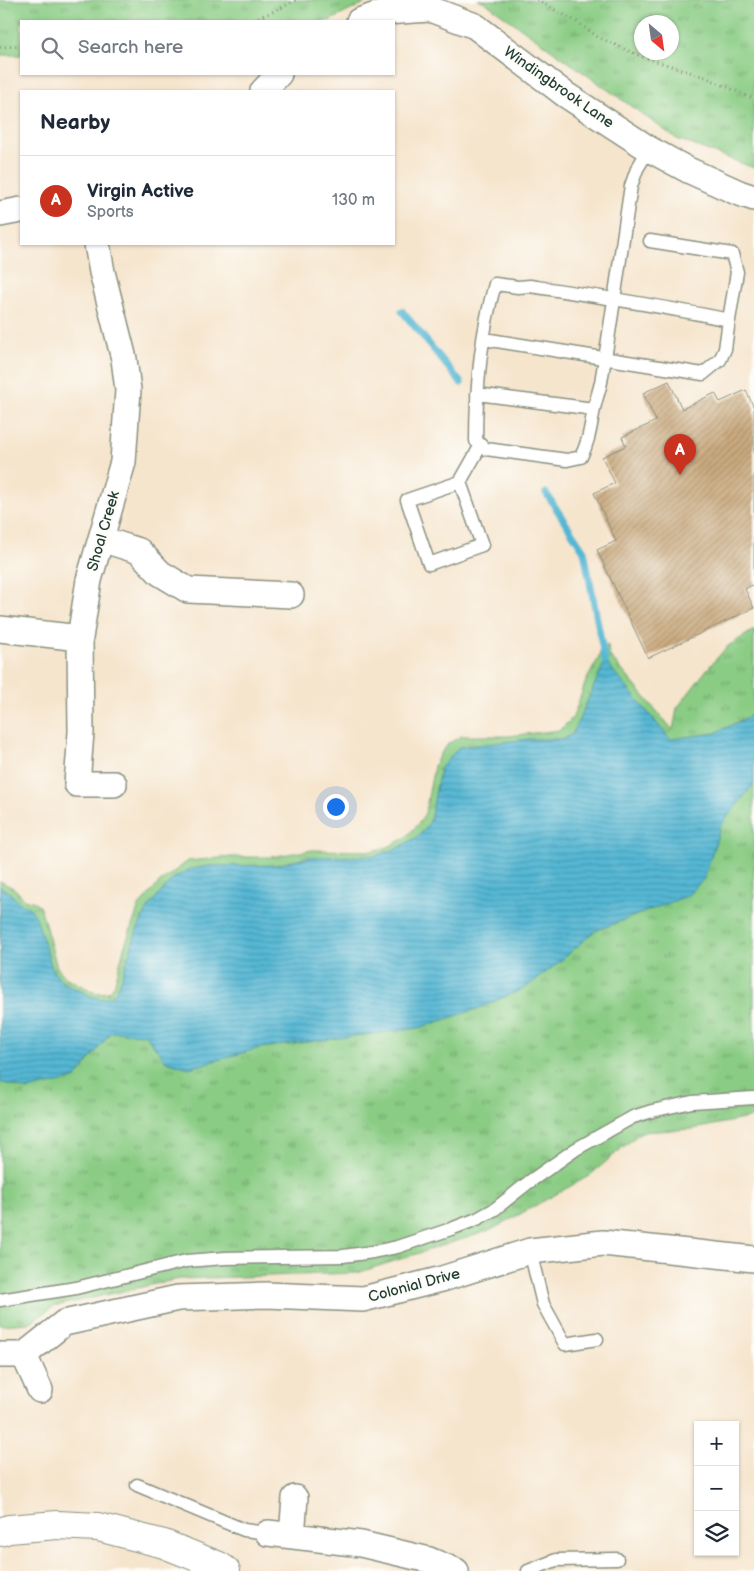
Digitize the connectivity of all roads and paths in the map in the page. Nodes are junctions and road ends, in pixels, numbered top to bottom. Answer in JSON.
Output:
{"nodes":[{"id":1,"x":296,"y":0,"type":"edge"},
{"id":2,"x":537,"y":0,"type":"edge"},
{"id":3,"x":252,"y":20,"type":"edge"},
{"id":4,"x":362,"y":20,"type":"edge"},
{"id":5,"x":20,"y":46,"type":"edge"},
{"id":6,"x":0,"y":47,"type":"edge"},
{"id":7,"x":277,"y":75,"type":"edge"},
{"id":8,"x":265,"y":90,"type":"edge"},
{"id":9,"x":754,"y":99,"type":"edge"},
{"id":10,"x":649,"y":149,"type":"junction"},
{"id":11,"x":754,"y":198,"type":"edge"},
{"id":12,"x":20,"y":210,"type":"edge"},
{"id":13,"x":0,"y":214,"type":"edge"},
{"id":14,"x":650,"y":241,"type":"dead end"},
{"id":15,"x":97,"y":245,"type":"edge"},
{"id":16,"x":614,"y":299,"type":"junction"},
{"id":17,"x":729,"y":320,"type":"junction"},
{"id":18,"x":484,"y":339,"type":"junction"},
{"id":19,"x":605,"y":358,"type":"junction"},
{"id":20,"x":477,"y":394,"type":"junction"},
{"id":21,"x":594,"y":409,"type":"junction"},
{"id":22,"x":481,"y":445,"type":"junction"},
{"id":23,"x":460,"y":482,"type":"junction"},
{"id":24,"x":101,"y":539,"type":"junction"},
{"id":25,"x":291,"y":595,"type":"dead end"},
{"id":26,"x":0,"y":628,"type":"edge"},
{"id":27,"x":80,"y":638,"type":"junction"},
{"id":28,"x":114,"y":784,"type":"dead end"},
{"id":29,"x":754,"y":1098,"type":"edge"},
{"id":30,"x":530,"y":1251,"type":"junction"},
{"id":31,"x":754,"y":1258,"type":"edge"},
{"id":32,"x":0,"y":1300,"type":"edge"},
{"id":33,"x":597,"y":1338,"type":"dead end"},
{"id":34,"x":12,"y":1355,"type":"edge"},
{"id":35,"x":40,"y":1390,"type":"dead end"},
{"id":36,"x":136,"y":1485,"type":"dead end"},
{"id":37,"x":295,"y":1498,"type":"dead end"},
{"id":38,"x":0,"y":1532,"type":"edge"},
{"id":39,"x":268,"y":1533,"type":"joint"},
{"id":40,"x":292,"y":1536,"type":"junction"},
{"id":41,"x":617,"y":1559,"type":"dead end"},
{"id":42,"x":226,"y":1571,"type":"edge"},
{"id":43,"x":456,"y":1571,"type":"edge"},
{"id":44,"x":528,"y":1571,"type":"edge"}],
"edges":[{"from":1,"to":3,"type":"path"},
{"from":2,"to":9,"type":"path"},
{"from":4,"to":10,"type":"street","name":"Windingbrook Lane"},
{"from":5,"to":6,"type":"path"},
{"from":7,"to":8,"type":"street"},
{"from":10,"to":11,"type":"street","name":"Windingbrook Lane"},
{"from":10,"to":16,"type":"lane"},
{"from":12,"to":13,"type":"street"},
{"from":14,"to":17,"type":"lane"},
{"from":15,"to":24,"type":"street","name":"Shoal Creek"},
{"from":16,"to":17,"type":"lane"},
{"from":16,"to":18,"type":"lane"},
{"from":16,"to":19,"type":"lane"},
{"from":17,"to":19,"type":"lane"},
{"from":18,"to":19,"type":"lane"},
{"from":18,"to":20,"type":"lane"},
{"from":19,"to":21,"type":"lane"},
{"from":20,"to":21,"type":"lane"},
{"from":20,"to":22,"type":"lane"},
{"from":21,"to":22,"type":"lane"},
{"from":22,"to":23,"type":"lane"},
{"from":23,"to":23,"type":"lane"},
{"from":24,"to":25,"type":"street"},
{"from":24,"to":27,"type":"street","name":"Shoal Creek"},
{"from":26,"to":27,"type":"street"},
{"from":27,"to":28,"type":"street","name":"Shoal Creek"},
{"from":29,"to":32,"type":"lane"},
{"from":30,"to":31,"type":"street","name":"Colonial Drive"},
{"from":30,"to":33,"type":"lane"},
{"from":30,"to":34,"type":"street","name":"Colonial Drive"},
{"from":34,"to":35,"type":"street","name":"Colonial Drive"},
{"from":36,"to":39,"type":"lane"},
{"from":37,"to":40,"type":"street"},
{"from":38,"to":42,"type":"street"},
{"from":39,"to":40,"type":"street"},
{"from":40,"to":43,"type":"street"},
{"from":41,"to":44,"type":"lane"}]}
